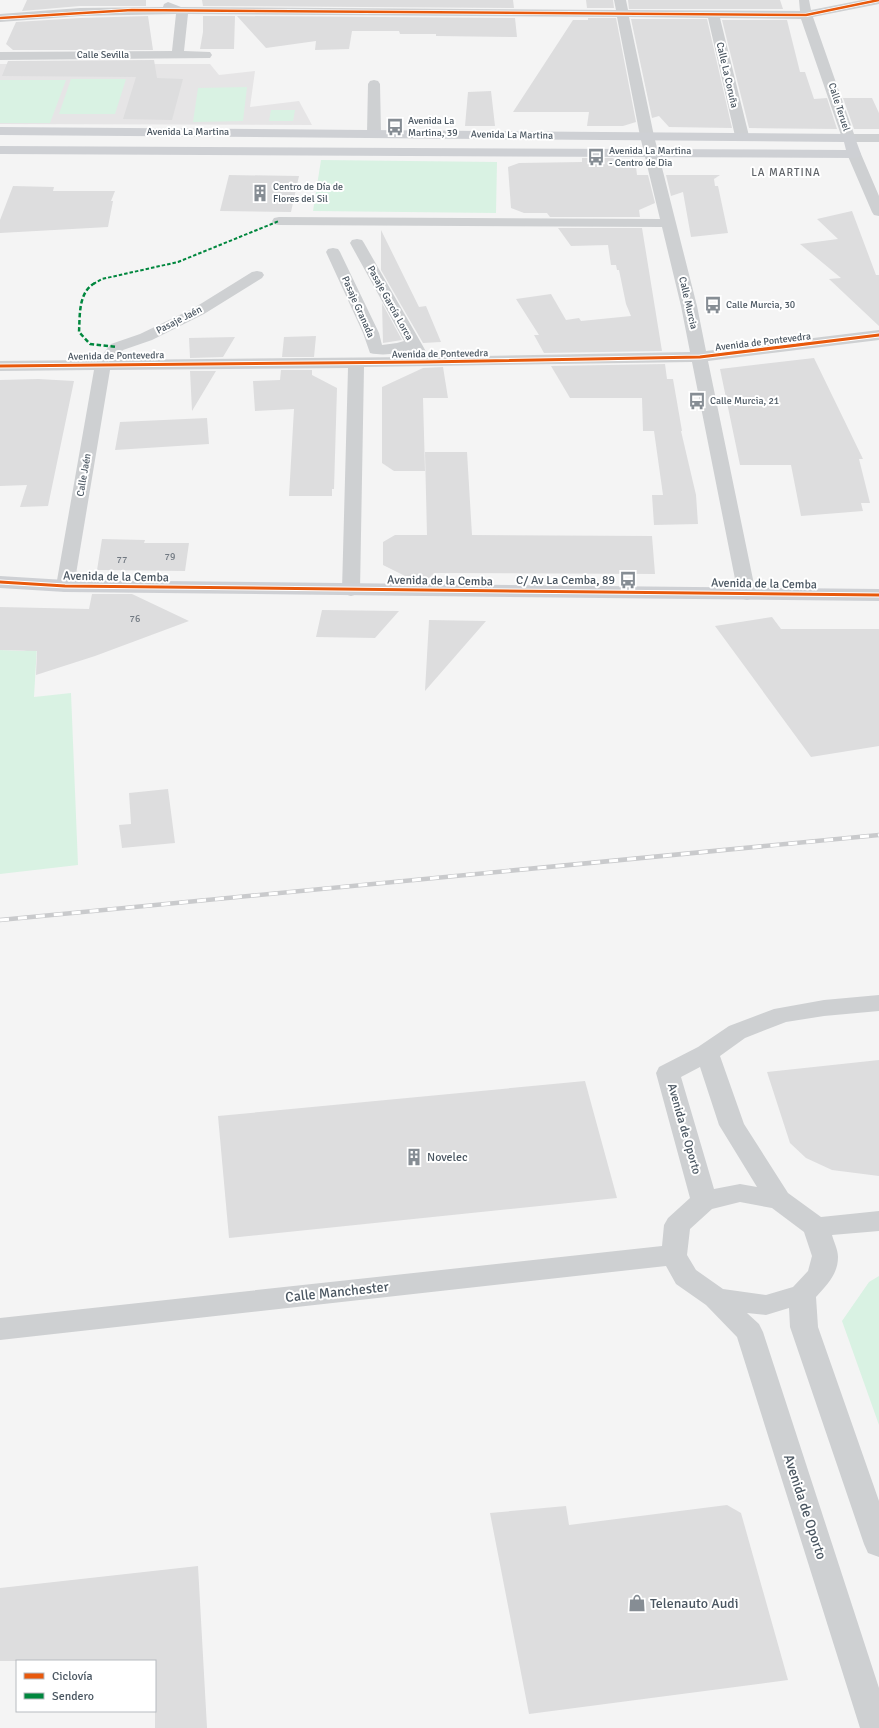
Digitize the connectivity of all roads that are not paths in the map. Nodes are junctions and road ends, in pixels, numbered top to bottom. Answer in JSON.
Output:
{"nodes":[{"id":1,"x":60,"y":0,"type":"edge"},
{"id":2,"x":144,"y":0,"type":"edge"},
{"id":3,"x":150,"y":0,"type":"edge"},
{"id":4,"x":283,"y":0,"type":"edge"},
{"id":5,"x":620,"y":0,"type":"edge"},
{"id":6,"x":803,"y":0,"type":"edge"},
{"id":7,"x":879,"y":0,"type":"edge"},
{"id":8,"x":421,"y":6,"type":"edge"},
{"id":9,"x":132,"y":10,"type":"junction"},
{"id":10,"x":182,"y":11,"type":"junction"},
{"id":11,"x":291,"y":11,"type":"junction"},
{"id":12,"x":0,"y":12,"type":"edge"},
{"id":13,"x":80,"y":12,"type":"junction"},
{"id":14,"x":623,"y":14,"type":"junction"},
{"id":15,"x":713,"y":14,"type":"junction"},
{"id":16,"x":806,"y":15,"type":"junction"},
{"id":17,"x":0,"y":18,"type":"edge"},
{"id":18,"x":178,"y":55,"type":"junction"},
{"id":19,"x":206,"y":55,"type":"dead end"},
{"id":20,"x":0,"y":56,"type":"edge"},
{"id":21,"x":374,"y":84,"type":"dead end"},
{"id":22,"x":0,"y":131,"type":"edge"},
{"id":23,"x":374,"y":134,"type":"junction"},
{"id":24,"x":647,"y":136,"type":"junction"},
{"id":25,"x":742,"y":136,"type":"junction"},
{"id":26,"x":849,"y":138,"type":"junction"},
{"id":27,"x":879,"y":138,"type":"edge"},
{"id":28,"x":0,"y":150,"type":"edge"},
{"id":29,"x":652,"y":153,"type":"junction"},
{"id":30,"x":854,"y":154,"type":"junction"},
{"id":31,"x":879,"y":212,"type":"edge"},
{"id":32,"x":279,"y":221,"type":"dead end"},
{"id":33,"x":669,"y":223,"type":"junction"},
{"id":34,"x":357,"y":243,"type":"dead end"},
{"id":35,"x":333,"y":252,"type":"dead end"},
{"id":36,"x":257,"y":276,"type":"dead end"},
{"id":37,"x":879,"y":336,"type":"edge"},
{"id":38,"x":413,"y":343,"type":"junction"},
{"id":39,"x":700,"y":357,"type":"junction"},
{"id":40,"x":424,"y":362,"type":"junction"},
{"id":41,"x":356,"y":363,"type":"junction"},
{"id":42,"x":103,"y":364,"type":"junction"},
{"id":43,"x":0,"y":366,"type":"edge"},
{"id":44,"x":0,"y":582,"type":"edge"},
{"id":45,"x":65,"y":586,"type":"junction"},
{"id":46,"x":351,"y":590,"type":"junction"},
{"id":47,"x":747,"y":594,"type":"junction"},
{"id":48,"x":879,"y":594,"type":"edge"},
{"id":49,"x":879,"y":1004,"type":"edge"},
{"id":50,"x":707,"y":1053,"type":"junction"},
{"id":51,"x":779,"y":1200,"type":"junction"},
{"id":52,"x":704,"y":1201,"type":"junction"},
{"id":53,"x":879,"y":1221,"type":"edge"},
{"id":54,"x":816,"y":1227,"type":"junction"},
{"id":55,"x":674,"y":1255,"type":"junction"},
{"id":56,"x":802,"y":1294,"type":"junction"},
{"id":57,"x":716,"y":1298,"type":"junction"},
{"id":58,"x":0,"y":1330,"type":"edge"},
{"id":59,"x":879,"y":1544,"type":"edge"},
{"id":60,"x":876,"y":1728,"type":"edge"}],
"edges":[{"from":1,"to":13,"type":"street"},
{"from":2,"to":9,"type":"street"},
{"from":3,"to":10,"type":"street"},
{"from":4,"to":11,"type":"street"},
{"from":5,"to":14,"type":"street","name":"Calle Murcia"},
{"from":6,"to":16,"type":"street","name":"Calle Teruel"},
{"from":7,"to":16,"type":"street"},
{"from":8,"to":11,"type":"street"},
{"from":8,"to":14,"type":"street"},
{"from":9,"to":10,"type":"street"},
{"from":9,"to":13,"type":"street"},
{"from":10,"to":11,"type":"street"},
{"from":10,"to":18,"type":"street"},
{"from":12,"to":17,"type":"street"},
{"from":13,"to":17,"type":"street"},
{"from":14,"to":15,"type":"street"},
{"from":14,"to":24,"type":"street","name":"Calle Murcia"},
{"from":15,"to":16,"type":"street"},
{"from":15,"to":25,"type":"street","name":"Calle La Coruña"},
{"from":16,"to":26,"type":"street","name":"Calle Teruel"},
{"from":18,"to":19,"type":"street","name":"Calle Sevilla"},
{"from":18,"to":20,"type":"street","name":"Calle Sevilla"},
{"from":21,"to":23,"type":"street"},
{"from":22,"to":23,"type":"street","name":"Avenida La Martina"},
{"from":23,"to":24,"type":"street","name":"Avenida La Martina"},
{"from":24,"to":25,"type":"street","name":"Avenida La Martina"},
{"from":24,"to":29,"type":"street","name":"Calle Murcia"},
{"from":25,"to":26,"type":"street","name":"Avenida La Martina"},
{"from":26,"to":27,"type":"street","name":"Avenida La Martina"},
{"from":26,"to":30,"type":"street","name":"Calle Teruel"},
{"from":28,"to":29,"type":"street","name":"Avenida La Martina"},
{"from":29,"to":30,"type":"street","name":"Avenida La Martina"},
{"from":29,"to":33,"type":"street","name":"Calle Murcia"},
{"from":30,"to":31,"type":"street","name":"Calle Teruel"},
{"from":32,"to":33,"type":"street"},
{"from":33,"to":39,"type":"street","name":"Calle Murcia"},
{"from":34,"to":38,"type":"street","name":"Pasaje García Lorca"},
{"from":35,"to":38,"type":"street","name":"Pasaje Granada"},
{"from":36,"to":42,"type":"street","name":"Pasaje Jaén"},
{"from":37,"to":39,"type":"street","name":"Avenida de Pontevedra"},
{"from":38,"to":40,"type":"street","name":"Pasaje García Lorca"},
{"from":39,"to":40,"type":"street","name":"Avenida de Pontevedra"},
{"from":39,"to":47,"type":"street","name":"Calle Murcia"},
{"from":40,"to":41,"type":"street","name":"Avenida de Pontevedra"},
{"from":41,"to":42,"type":"street","name":"Avenida de Pontevedra"},
{"from":41,"to":46,"type":"street"},
{"from":42,"to":43,"type":"street","name":"Avenida de Pontevedra"},
{"from":42,"to":45,"type":"street","name":"Calle Jaén"},
{"from":44,"to":45,"type":"street","name":"Avenida de la Cemba"},
{"from":45,"to":46,"type":"street","name":"Avenida de la Cemba"},
{"from":46,"to":47,"type":"street","name":"Avenida de la Cemba"},
{"from":47,"to":48,"type":"street","name":"Avenida de la Cemba"},
{"from":49,"to":50,"type":"street"},
{"from":50,"to":51,"type":"street"},
{"from":50,"to":52,"type":"street","name":"Avenida de Oporto"},
{"from":51,"to":52,"type":"street"},
{"from":51,"to":54,"type":"street"},
{"from":52,"to":55,"type":"street"},
{"from":53,"to":54,"type":"street"},
{"from":54,"to":56,"type":"street"},
{"from":55,"to":57,"type":"street"},
{"from":55,"to":58,"type":"street","name":"Calle Manchester"},
{"from":56,"to":57,"type":"street"},
{"from":56,"to":59,"type":"street"},
{"from":57,"to":60,"type":"street","name":"Avenida de Oporto"}]}
